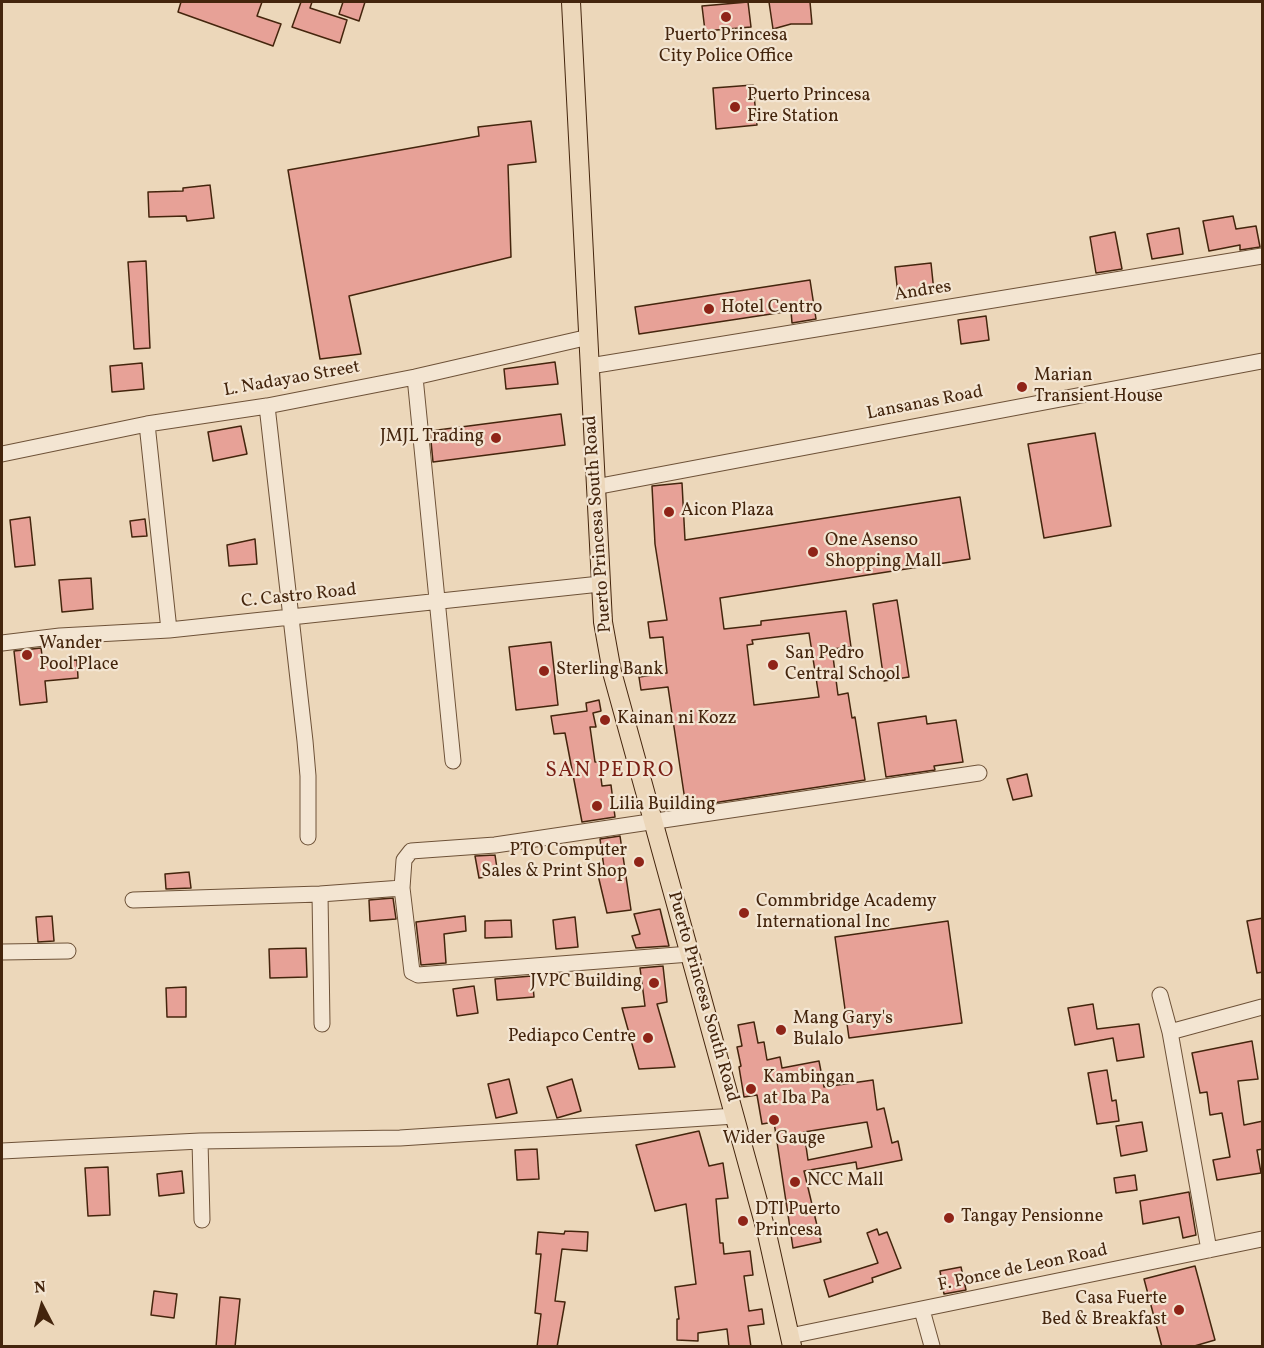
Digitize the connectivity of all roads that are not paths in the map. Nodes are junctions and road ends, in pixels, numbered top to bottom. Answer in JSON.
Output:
{"nodes":[{"id":1,"x":571,"y":2,"type":"edge"},
{"id":2,"x":1263,"y":256,"type":"edge"},
{"id":3,"x":589,"y":337,"type":"junction"},
{"id":4,"x":1263,"y":361,"type":"edge"},
{"id":5,"x":590,"y":366,"type":"junction"},
{"id":6,"x":415,"y":377,"type":"junction"},
{"id":7,"x":267,"y":406,"type":"junction"},
{"id":8,"x":147,"y":424,"type":"junction"},
{"id":9,"x":2,"y":454,"type":"edge"},
{"id":10,"x":595,"y":487,"type":"junction"},
{"id":11,"x":600,"y":584,"type":"junction"},
{"id":12,"x":438,"y":602,"type":"junction"},
{"id":13,"x":293,"y":617,"type":"junction"},
{"id":14,"x":169,"y":630,"type":"junction"},
{"id":15,"x":2,"y":643,"type":"edge"},
{"id":16,"x":453,"y":761,"type":"dead end"},
{"id":17,"x":979,"y":773,"type":"dead end"},
{"id":18,"x":653,"y":822,"type":"junction"},
{"id":19,"x":308,"y":837,"type":"dead end"},
{"id":20,"x":402,"y":888,"type":"junction"},
{"id":21,"x":320,"y":894,"type":"junction"},
{"id":22,"x":133,"y":900,"type":"dead end"},
{"id":23,"x":68,"y":951,"type":"dead end"},
{"id":24,"x":2,"y":952,"type":"edge"},
{"id":25,"x":690,"y":954,"type":"junction"},
{"id":26,"x":1160,"y":995,"type":"dead end"},
{"id":27,"x":1263,"y":1006,"type":"edge"},
{"id":28,"x":322,"y":1024,"type":"dead end"},
{"id":29,"x":1170,"y":1032,"type":"junction"},
{"id":30,"x":735,"y":1116,"type":"junction"},
{"id":31,"x":200,"y":1141,"type":"junction"},
{"id":32,"x":2,"y":1151,"type":"edge"},
{"id":33,"x":202,"y":1220,"type":"dead end"},
{"id":34,"x":1263,"y":1239,"type":"edge"},
{"id":35,"x":1209,"y":1250,"type":"junction"},
{"id":36,"x":922,"y":1310,"type":"junction"},
{"id":37,"x":791,"y":1341,"type":"edge"},
{"id":38,"x":932,"y":1347,"type":"edge"}],
"edges":[{"from":1,"to":3,"type":"main road","name":"Puerto Princesa South Road"},
{"from":2,"to":5,"type":"street","name":"Andres"},
{"from":3,"to":5,"type":"main road","name":"Puerto Princesa South Road"},
{"from":3,"to":6,"type":"street","name":"L. Nadayao Street"},
{"from":4,"to":10,"type":"street","name":"Lansanas Road"},
{"from":5,"to":10,"type":"main road","name":"Puerto Princesa South Road"},
{"from":6,"to":7,"type":"street","name":"L. Nadayao Street"},
{"from":6,"to":12,"type":"street"},
{"from":7,"to":8,"type":"street","name":"L. Nadayao Street"},
{"from":7,"to":13,"type":"street"},
{"from":8,"to":9,"type":"street","name":"L. Nadayao Street"},
{"from":8,"to":14,"type":"street"},
{"from":10,"to":11,"type":"main road","name":"Puerto Princesa South Road"},
{"from":11,"to":12,"type":"street","name":"C. Castro Road"},
{"from":11,"to":18,"type":"main road","name":"Puerto Princesa South Road"},
{"from":12,"to":13,"type":"street","name":"C. Castro Road"},
{"from":12,"to":16,"type":"street"},
{"from":13,"to":14,"type":"street","name":"C. Castro Road"},
{"from":13,"to":19,"type":"street"},
{"from":14,"to":15,"type":"street","name":"C. Castro Road"},
{"from":17,"to":18,"type":"street"},
{"from":18,"to":20,"type":"street"},
{"from":18,"to":25,"type":"main road","name":"Puerto Princesa South Road"},
{"from":20,"to":21,"type":"street"},
{"from":20,"to":25,"type":"street"},
{"from":21,"to":22,"type":"street"},
{"from":21,"to":28,"type":"street"},
{"from":23,"to":24,"type":"street"},
{"from":25,"to":30,"type":"main road","name":"Puerto Princesa South Road"},
{"from":26,"to":29,"type":"street"},
{"from":27,"to":29,"type":"street"},
{"from":29,"to":35,"type":"street"},
{"from":30,"to":31,"type":"street"},
{"from":30,"to":37,"type":"main road","name":"Puerto Princesa South Road"},
{"from":31,"to":32,"type":"street"},
{"from":31,"to":33,"type":"street"},
{"from":34,"to":35,"type":"street","name":"F. Ponce de Leon Road"},
{"from":35,"to":36,"type":"street","name":"F. Ponce de Leon Road"},
{"from":36,"to":37,"type":"street","name":"F. Ponce de Leon Road"},
{"from":36,"to":38,"type":"street"}]}
